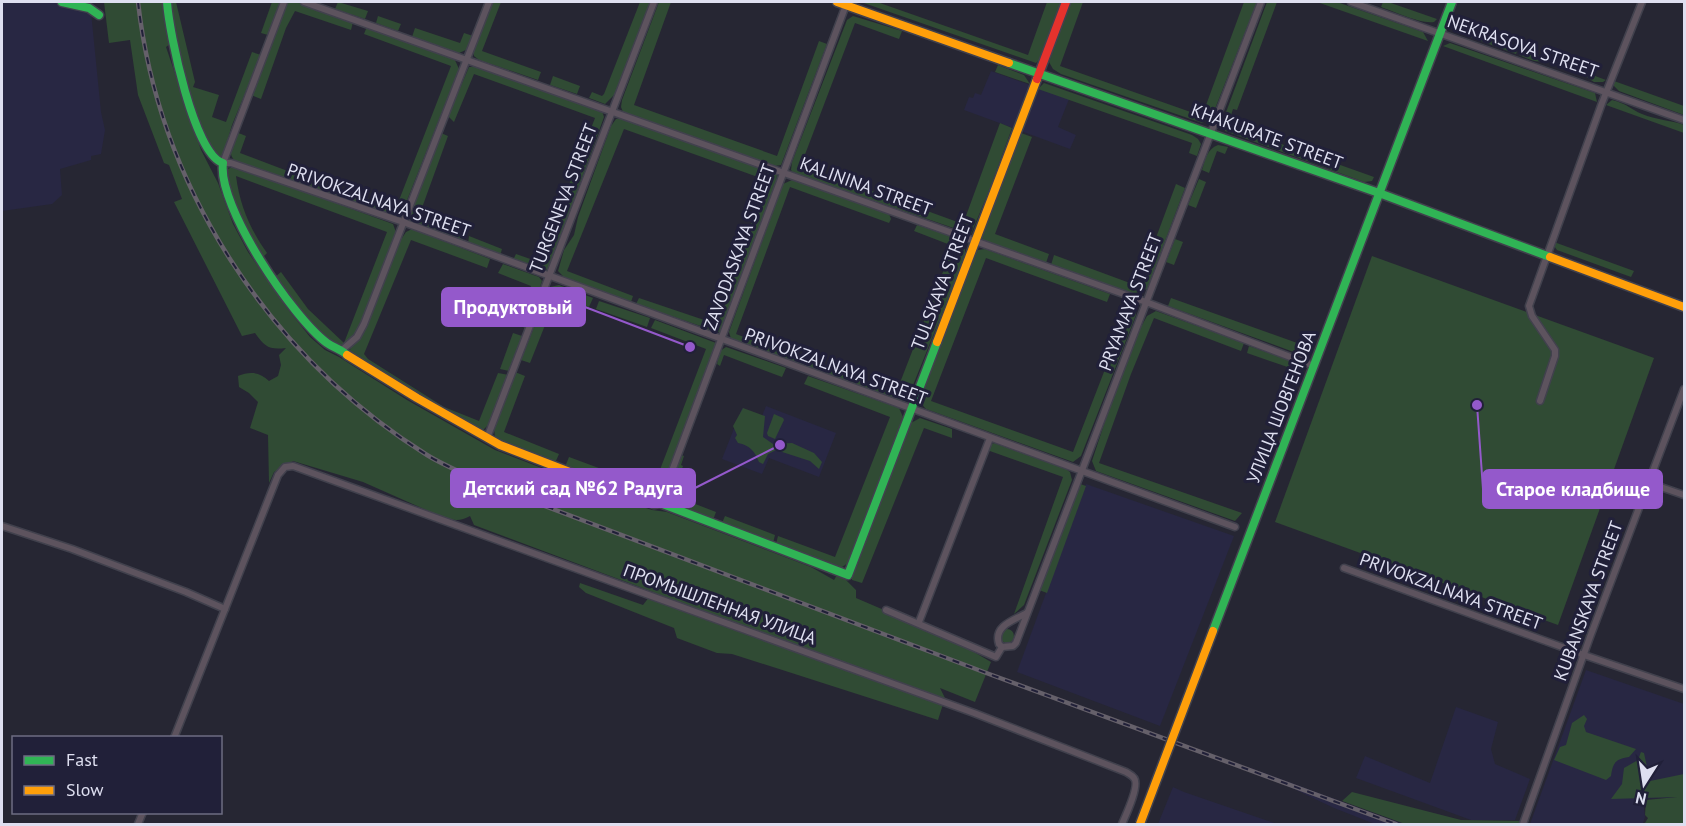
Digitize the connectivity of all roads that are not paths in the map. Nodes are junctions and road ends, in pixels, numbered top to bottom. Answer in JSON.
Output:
{"nodes":[{"id":1,"x":62,"y":2,"type":"edge"},
{"id":2,"x":167,"y":2,"type":"edge"},
{"id":3,"x":284,"y":2,"type":"edge"},
{"id":4,"x":304,"y":2,"type":"edge"},
{"id":5,"x":489,"y":2,"type":"edge"},
{"id":6,"x":654,"y":2,"type":"edge"},
{"id":7,"x":837,"y":2,"type":"edge"},
{"id":8,"x":1066,"y":2,"type":"edge"},
{"id":9,"x":1261,"y":2,"type":"edge"},
{"id":10,"x":1351,"y":2,"type":"edge"},
{"id":11,"x":1452,"y":2,"type":"edge"},
{"id":12,"x":1642,"y":2,"type":"edge"},
{"id":13,"x":847,"y":3,"type":"edge"},
{"id":14,"x":99,"y":15,"type":"dead end"},
{"id":15,"x":1440,"y":33,"type":"junction"},
{"id":16,"x":466,"y":59,"type":"junction"},
{"id":17,"x":1039,"y":73,"type":"junction"},
{"id":18,"x":1606,"y":92,"type":"junction"},
{"id":19,"x":612,"y":111,"type":"junction"},
{"id":20,"x":1684,"y":120,"type":"edge"},
{"id":21,"x":1210,"y":134,"type":"junction"},
{"id":22,"x":224,"y":163,"type":"junction"},
{"id":23,"x":784,"y":173,"type":"junction"},
{"id":24,"x":1379,"y":193,"type":"junction"},
{"id":25,"x":403,"y":222,"type":"junction"},
{"id":26,"x":975,"y":242,"type":"junction"},
{"id":27,"x":1546,"y":256,"type":"junction"},
{"id":28,"x":550,"y":277,"type":"junction"},
{"id":29,"x":1146,"y":302,"type":"junction"},
{"id":30,"x":1684,"y":307,"type":"edge"},
{"id":31,"x":722,"y":340,"type":"junction"},
{"id":32,"x":342,"y":350,"type":"junction"},
{"id":33,"x":1314,"y":366,"type":"junction"},
{"id":34,"x":1684,"y":389,"type":"edge"},
{"id":35,"x":1540,"y":401,"type":"dead end"},
{"id":36,"x":910,"y":409,"type":"junction"},
{"id":37,"x":487,"y":438,"type":"junction"},
{"id":38,"x":990,"y":438,"type":"junction"},
{"id":39,"x":1082,"y":471,"type":"junction"},
{"id":40,"x":1648,"y":483,"type":"junction"},
{"id":41,"x":1684,"y":495,"type":"edge"},
{"id":42,"x":660,"y":503,"type":"junction"},
{"id":43,"x":2,"y":526,"type":"edge"},
{"id":44,"x":1235,"y":526,"type":"dead end"},
{"id":45,"x":1344,"y":568,"type":"dead end"},
{"id":46,"x":225,"y":609,"type":"junction"},
{"id":47,"x":886,"y":609,"type":"dead end"},
{"id":48,"x":1027,"y":613,"type":"junction"},
{"id":49,"x":919,"y":622,"type":"junction"},
{"id":50,"x":1002,"y":647,"type":"junction"},
{"id":51,"x":1584,"y":655,"type":"junction"},
{"id":52,"x":1684,"y":689,"type":"edge"},
{"id":53,"x":175,"y":736,"type":"edge"},
{"id":54,"x":1122,"y":825,"type":"edge"},
{"id":55,"x":1140,"y":825,"type":"edge"},
{"id":56,"x":1523,"y":825,"type":"edge"}],
"edges":[{"from":1,"to":14,"type":"street"},
{"from":2,"to":22,"type":"street"},
{"from":3,"to":22,"type":"street"},
{"from":4,"to":16,"type":"street","name":"KALININA STREET"},
{"from":5,"to":16,"type":"street"},
{"from":6,"to":19,"type":"street","name":"TURGENEVA STREET"},
{"from":7,"to":13,"type":"street","name":"KHAKURATE STREET"},
{"from":8,"to":17,"type":"street","name":"TULSKAYA STREET"},
{"from":9,"to":21,"type":"street","name":"PRYAMAYA STREET"},
{"from":10,"to":15,"type":"street","name":"NEKRASOVA STREET"},
{"from":11,"to":15,"type":"street","name":"УЛИЦА ШОВГЕНОВА"},
{"from":12,"to":18,"type":"street"},
{"from":13,"to":17,"type":"street","name":"KHAKURATE STREET"},
{"from":13,"to":23,"type":"street","name":"ZAVODASKAYA STREET"},
{"from":15,"to":18,"type":"street","name":"NEKRASOVA STREET"},
{"from":15,"to":24,"type":"street","name":"УЛИЦА ШОВГЕНОВА"},
{"from":16,"to":19,"type":"street","name":"KALININA STREET"},
{"from":16,"to":25,"type":"street"},
{"from":17,"to":21,"type":"street","name":"KHAKURATE STREET"},
{"from":17,"to":26,"type":"street","name":"TULSKAYA STREET"},
{"from":18,"to":20,"type":"street","name":"NEKRASOVA STREET"},
{"from":18,"to":27,"type":"street"},
{"from":19,"to":23,"type":"street","name":"KALININA STREET"},
{"from":19,"to":28,"type":"street","name":"TURGENEVA STREET"},
{"from":21,"to":24,"type":"street","name":"KHAKURATE STREET"},
{"from":21,"to":29,"type":"street","name":"PRYAMAYA STREET"},
{"from":22,"to":25,"type":"street","name":"PRIVOKZALNAYA STREET"},
{"from":22,"to":32,"type":"street"},
{"from":23,"to":26,"type":"street","name":"KALININA STREET"},
{"from":23,"to":31,"type":"street","name":"ZAVODASKAYA STREET"},
{"from":24,"to":27,"type":"street","name":"KHAKURATE STREET"},
{"from":24,"to":33,"type":"street","name":"УЛИЦА ШОВГЕНОВА"},
{"from":25,"to":28,"type":"street","name":"PRIVOKZALNAYA STREET"},
{"from":25,"to":32,"type":"street"},
{"from":26,"to":29,"type":"street","name":"KALININA STREET"},
{"from":26,"to":36,"type":"street","name":"TULSKAYA STREET"},
{"from":27,"to":30,"type":"street","name":"KHAKURATE STREET"},
{"from":27,"to":35,"type":"street"},
{"from":28,"to":31,"type":"street","name":"PRIVOKZALNAYA STREET"},
{"from":28,"to":37,"type":"street","name":"TURGENEVA STREET"},
{"from":29,"to":33,"type":"street","name":"KALININA STREET"},
{"from":29,"to":39,"type":"street","name":"PRYAMAYA STREET"},
{"from":31,"to":36,"type":"street","name":"PRIVOKZALNAYA STREET"},
{"from":31,"to":42,"type":"street","name":"ZAVODASKAYA STREET"},
{"from":32,"to":37,"type":"street"},
{"from":33,"to":55,"type":"street","name":"УЛИЦА ШОВГЕНОВА","bridge":true},
{"from":34,"to":40,"type":"street","name":"KUBANSKAYA STREET"},
{"from":36,"to":38,"type":"street","name":"PRIVOKZALNAYA STREET"},
{"from":36,"to":42,"type":"street","name":"TULSKAYA STREET"},
{"from":37,"to":42,"type":"street"},
{"from":38,"to":39,"type":"street","name":"PRIVOKZALNAYA STREET"},
{"from":38,"to":49,"type":"street"},
{"from":39,"to":44,"type":"street","name":"PRIVOKZALNAYA STREET"},
{"from":39,"to":48,"type":"street","name":"PRYAMAYA STREET"},
{"from":40,"to":41,"type":"street"},
{"from":40,"to":51,"type":"street","name":"KUBANSKAYA STREET"},
{"from":43,"to":46,"type":"street"},
{"from":45,"to":51,"type":"street","name":"PRIVOKZALNAYA STREET"},
{"from":46,"to":53,"type":"street"},
{"from":46,"to":54,"type":"street","name":"ПРОМЫШЛЕННАЯ УЛИЦА"},
{"from":47,"to":49,"type":"street"},
{"from":48,"to":50,"type":"street","name":"PRYAMAYA STREET"},
{"from":48,"to":50,"type":"street"},
{"from":49,"to":50,"type":"street"},
{"from":51,"to":52,"type":"street","name":"PRIVOKZALNAYA STREET"},
{"from":51,"to":56,"type":"street","name":"KUBANSKAYA STREET"}]}
